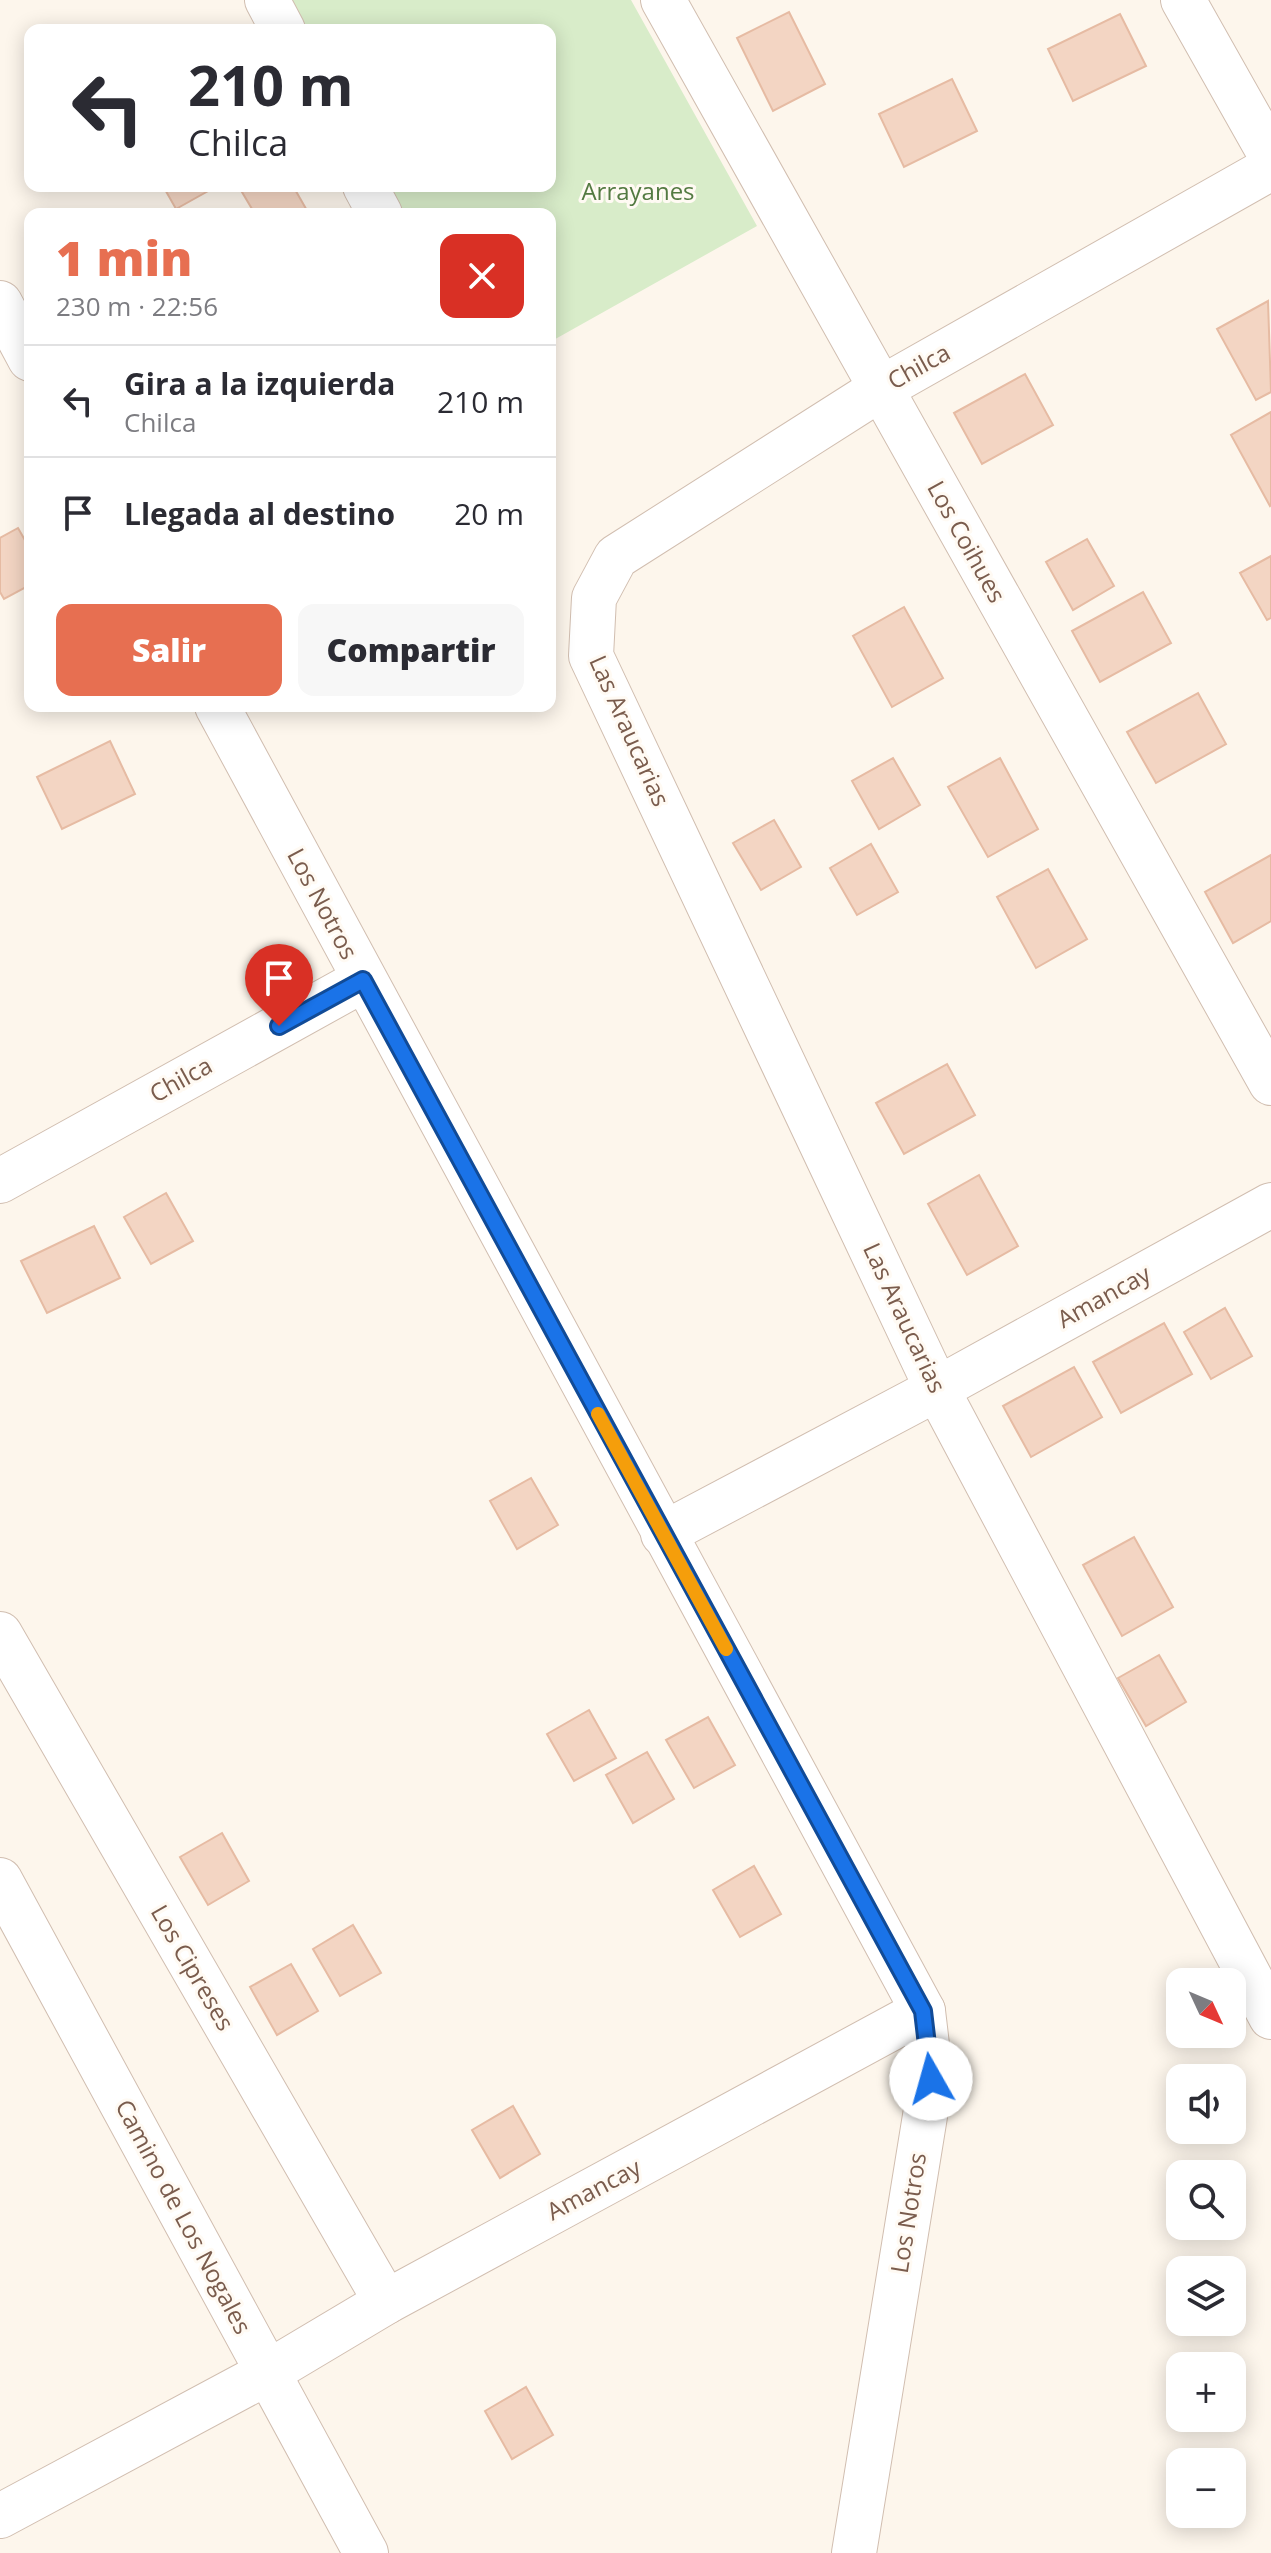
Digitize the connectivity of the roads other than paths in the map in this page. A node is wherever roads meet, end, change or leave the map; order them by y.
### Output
1 (267, 0) edge
2 (663, 0) edge
3 (1183, 0) edge
4 (280, 24) edge
5 (1271, 156) edge
6 (1271, 168) edge
7 (0, 303) edge
8 (24, 348) edge
9 (880, 389) junction
10 (594, 598) joint
11 (220, 712) edge
12 (363, 980) junction
13 (1271, 1083) edge
14 (0, 1181) edge
15 (1271, 1205) edge
16 (937, 1389) junction
17 (663, 1534) junction
18 (0, 1634) edge
19 (0, 1880) edge
20 (923, 2011) junction
21 (1271, 2017) edge
22 (386, 2302) junction
23 (267, 2373) junction
24 (0, 2516) edge
25 (366, 2553) edge
26 (854, 2553) edge

1 - 4 street
2 - 9 street, Los Coihues
3 - 5 street
6 - 9 street, Chilca
7 - 8 street
9 - 10 street, Chilca
9 - 13 street, Los Coihues
10 - 16 street, Las Araucarias
11 - 12 street, Los Notros
12 - 14 street, Chilca
12 - 17 street, Los Notros
15 - 16 street, Amancay
16 - 17 street, Amancay
16 - 21 street, Las Araucarias
17 - 20 street, Los Notros
18 - 22 street, Los Cipreses
19 - 23 street, Camino de Los Nogales
20 - 22 street, Amancay
20 - 26 street, Los Notros
22 - 23 street, Amancay
23 - 24 street, Amancay
23 - 25 street, Camino de Los Nogales

